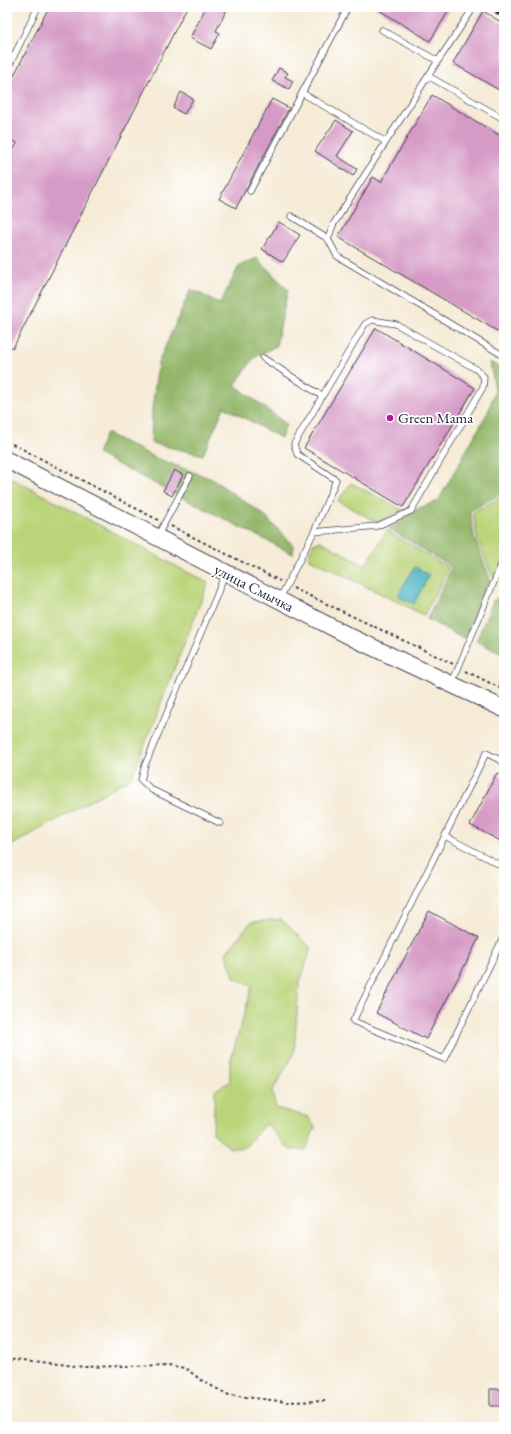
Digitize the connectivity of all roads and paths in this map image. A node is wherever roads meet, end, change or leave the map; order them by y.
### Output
1 (38, 7) edge
2 (347, 7) edge
3 (474, 7) edge
4 (382, 30) dead end
5 (438, 61) junction
6 (7, 70) edge
7 (428, 76) junction
8 (302, 93) junction
9 (504, 119) edge
10 (386, 142) junction
11 (250, 191) dead end
12 (291, 216) dead end
13 (328, 239) junction
14 (504, 356) edge
15 (263, 358) dead end
16 (322, 396) junction
17 (7, 441) edge
18 (7, 460) edge
19 (190, 476) dead end
20 (164, 523) junction
21 (314, 532) junction
22 (157, 537) junction
23 (504, 558) edge
24 (225, 573) junction
25 (286, 585) junction
26 (279, 600) junction
27 (459, 667) junction
28 (452, 684) junction
29 (504, 690) edge
30 (504, 709) edge
31 (504, 762) edge
32 (220, 823) dead end
33 (445, 836) junction
34 (504, 867) edge
35 (504, 936) edge
36 (502, 946) edge
37 (7, 1358) edge
38 (325, 1401) dead end

1 - 6 lane
2 - 8 lane
3 - 5 lane
4 - 5 lane
5 - 7 lane
7 - 9 lane
7 - 10 lane
8 - 10 lane
8 - 11 lane
10 - 13 lane
12 - 13 lane
13 - 14 lane
15 - 16 lane
16 - 21 lane
16 - 21 lane
17 - 20 path
18 - 22 street, улица Смычка
19 - 20 lane
20 - 22 lane
20 - 25 path
21 - 25 lane
22 - 24 street, улица Смычка
23 - 27 lane
24 - 26 street, улица Смычка
24 - 32 lane
25 - 26 lane
25 - 27 path
26 - 28 street, улица Смычка
27 - 28 lane
27 - 29 path
28 - 30 street, улица Смычка
31 - 33 lane
33 - 34 lane
33 - 36 lane
35 - 36 lane
37 - 38 path

